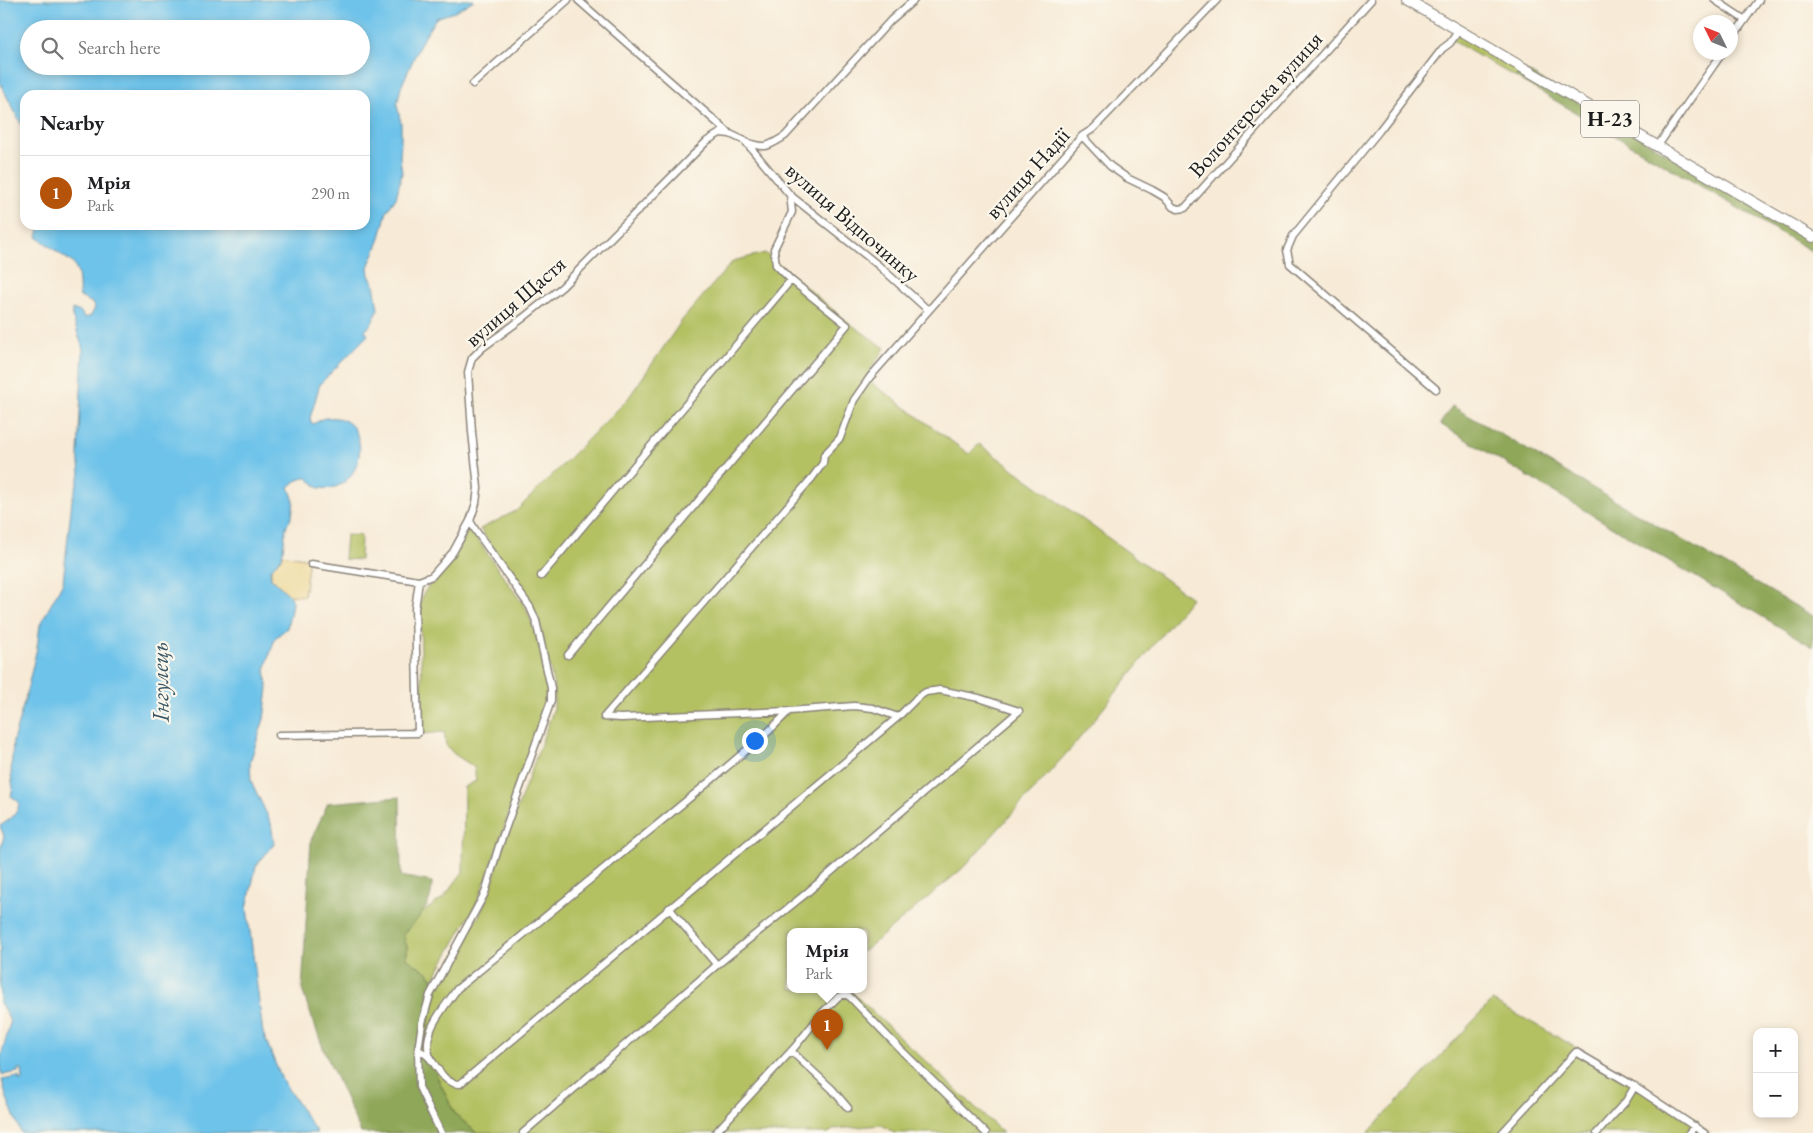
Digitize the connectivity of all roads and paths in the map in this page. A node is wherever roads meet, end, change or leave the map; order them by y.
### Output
1 (568, 0) edge
2 (578, 0) edge
3 (914, 0) edge
4 (1217, 0) edge
5 (1371, 0) edge
6 (1407, 0) edge
7 (1715, 0) edge
8 (1759, 0) edge
9 (1745, 20) junction
10 (1459, 30) junction
11 (1738, 30) edge
12 (1717, 60) edge
13 (473, 84) dead end
14 (730, 134) junction
15 (1082, 136) junction
16 (745, 141) junction
17 (1657, 147) junction
18 (790, 196) junction
19 (1813, 238) edge
20 (791, 280) junction
21 (928, 310) junction
22 (1436, 389) dead end
23 (470, 521) junction
24 (311, 564) dead end
25 (541, 576) dead end
26 (419, 582) junction
27 (568, 655) dead end
28 (789, 711) junction
29 (898, 717) junction
30 (280, 735) dead end
31 (669, 908) junction
32 (717, 966) junction
33 (418, 1050) junction
34 (791, 1051) junction
35 (431, 1059) junction
36 (1635, 1086) junction
37 (848, 1108) dead end
38 (1695, 1126) junction
39 (441, 1133) edge
40 (523, 1133) edge
41 (715, 1133) edge
42 (986, 1133) edge
43 (1502, 1133) edge
44 (1597, 1133) edge
45 (1689, 1133) edge
46 (1704, 1133) edge

1 - 13 street
2 - 14 street, вулиця Відпочинку
3 - 16 street
4 - 15 street, вулиця Надії
5 - 15 street, Волонтерська вулиця
6 - 10 main road, Н-23
7 - 9 street
8 - 9 street
9 - 11 street
10 - 17 main road, Н-23
10 - 22 street
12 - 17 street
14 - 16 street, вулиця Відпочинку
14 - 23 street, вулиця Щастя
15 - 21 street, вулиця Надії
16 - 18 street, вулиця Відпочинку
17 - 19 main road, Н-23
18 - 20 street
18 - 21 street, вулиця Відпочинку
20 - 25 street
20 - 27 street
21 - 28 street, вулиця Надії
23 - 26 street, вулиця Щастя
23 - 33 street
24 - 26 street
26 - 30 street
28 - 29 street
28 - 35 street
29 - 31 street
29 - 32 street
31 - 32 street
31 - 35 street
32 - 40 street
33 - 35 street
33 - 39 street
34 - 37 street
34 - 41 street
34 - 42 street
36 - 38 street
36 - 43 street
36 - 44 street
38 - 45 street
38 - 46 street

